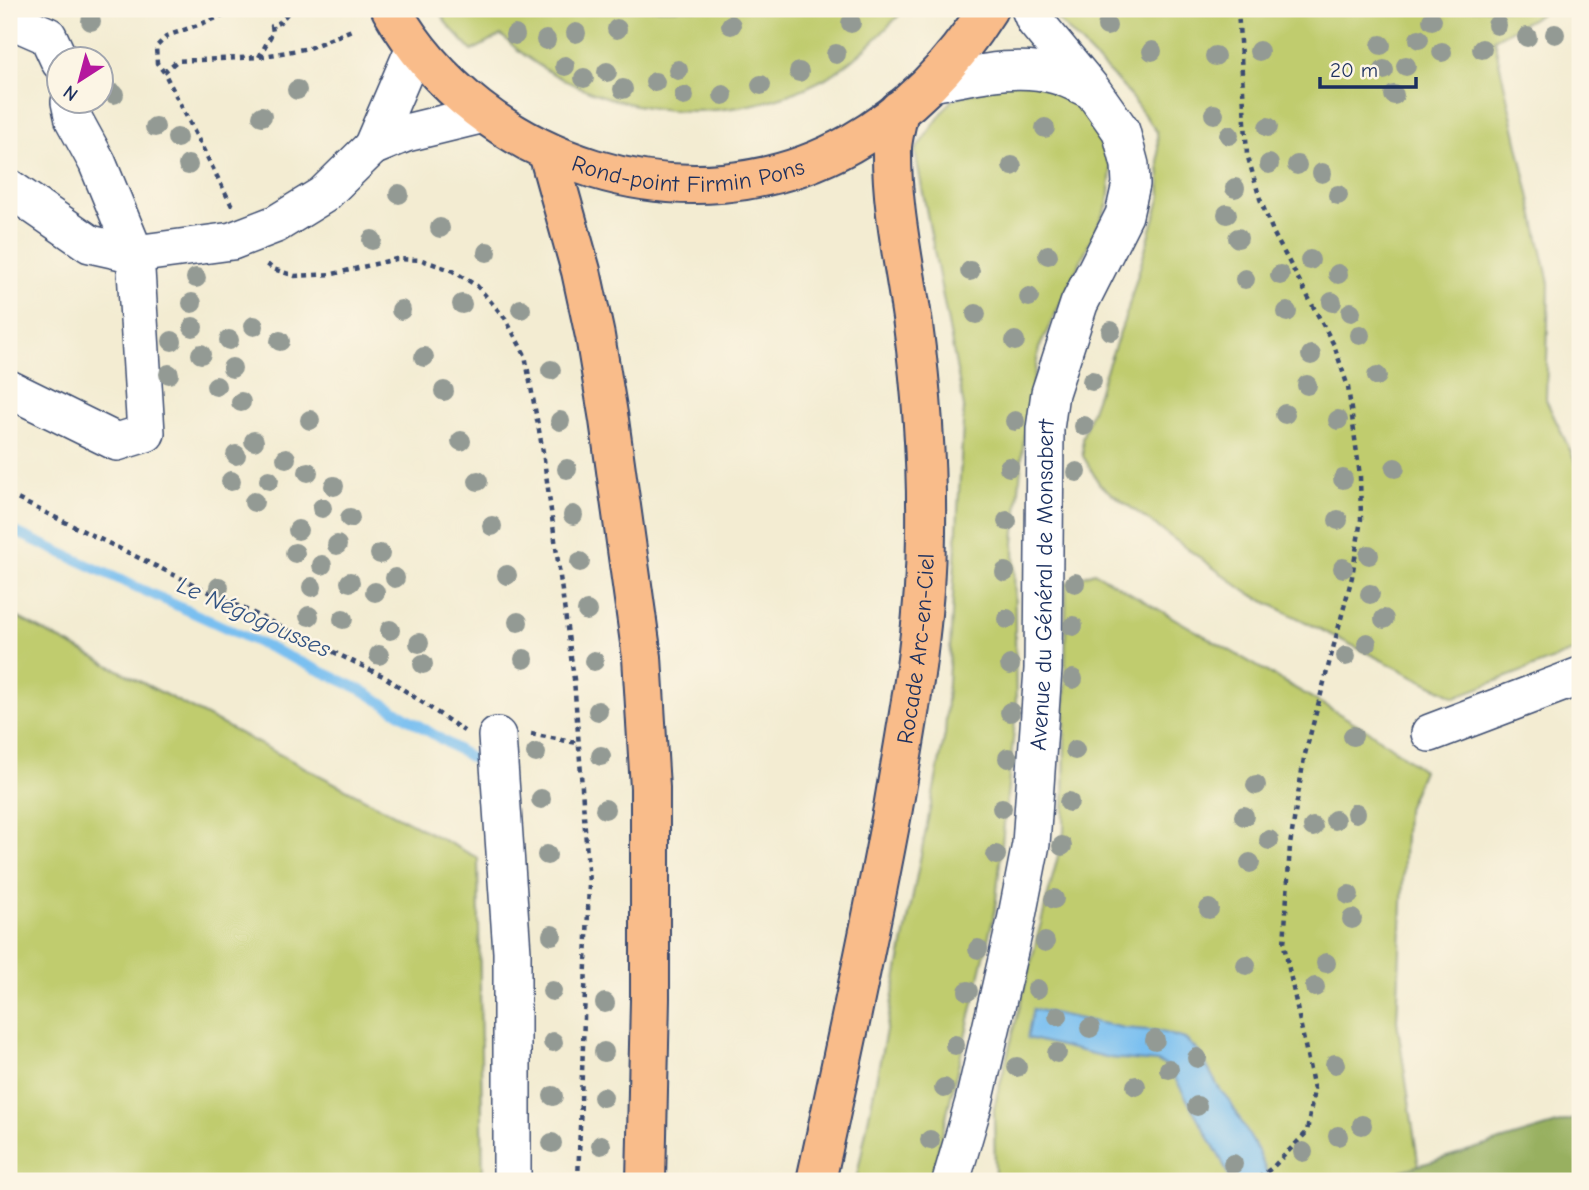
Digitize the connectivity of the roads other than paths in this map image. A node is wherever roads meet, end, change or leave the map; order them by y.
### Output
1 (391, 9) edge
2 (988, 9) edge
3 (1030, 9) edge
4 (9, 19) edge
5 (53, 46) edge
6 (415, 47) junction
7 (932, 83) junction
8 (1092, 90) junction
9 (899, 110) junction
10 (484, 114) junction
11 (73, 116) edge
12 (372, 148) junction
13 (548, 153) junction
14 (9, 188) edge
15 (135, 254) junction
16 (9, 389) edge
17 (1580, 676) edge
18 (1430, 733) dead end
19 (497, 736) road end
20 (974, 1102) junction
21 (512, 1181) edge
22 (646, 1181) edge
23 (816, 1181) edge
24 (951, 1181) edge
25 (972, 1181) edge

1 - 6 highway, Rond-point Firmin Pons
2 - 7 highway, Rond-point Firmin Pons
3 - 8 street, Avenue du Général de Monsabert
4 - 5 street
6 - 10 highway, Rond-point Firmin Pons
6 - 12 street
7 - 8 street
7 - 9 highway, Rond-point Firmin Pons
8 - 20 street, Avenue du Général de Monsabert
9 - 13 highway, Rond-point Firmin Pons
9 - 23 highway, Rocade Arc-en-Ciel
10 - 12 street
10 - 13 highway, Rond-point Firmin Pons
11 - 15 street
12 - 15 street
13 - 22 highway
14 - 15 street
15 - 16 street
17 - 18 street
19 - 21 street
20 - 24 street, Avenue du Général de Monsabert
20 - 25 street, Avenue du Général de Monsabert

